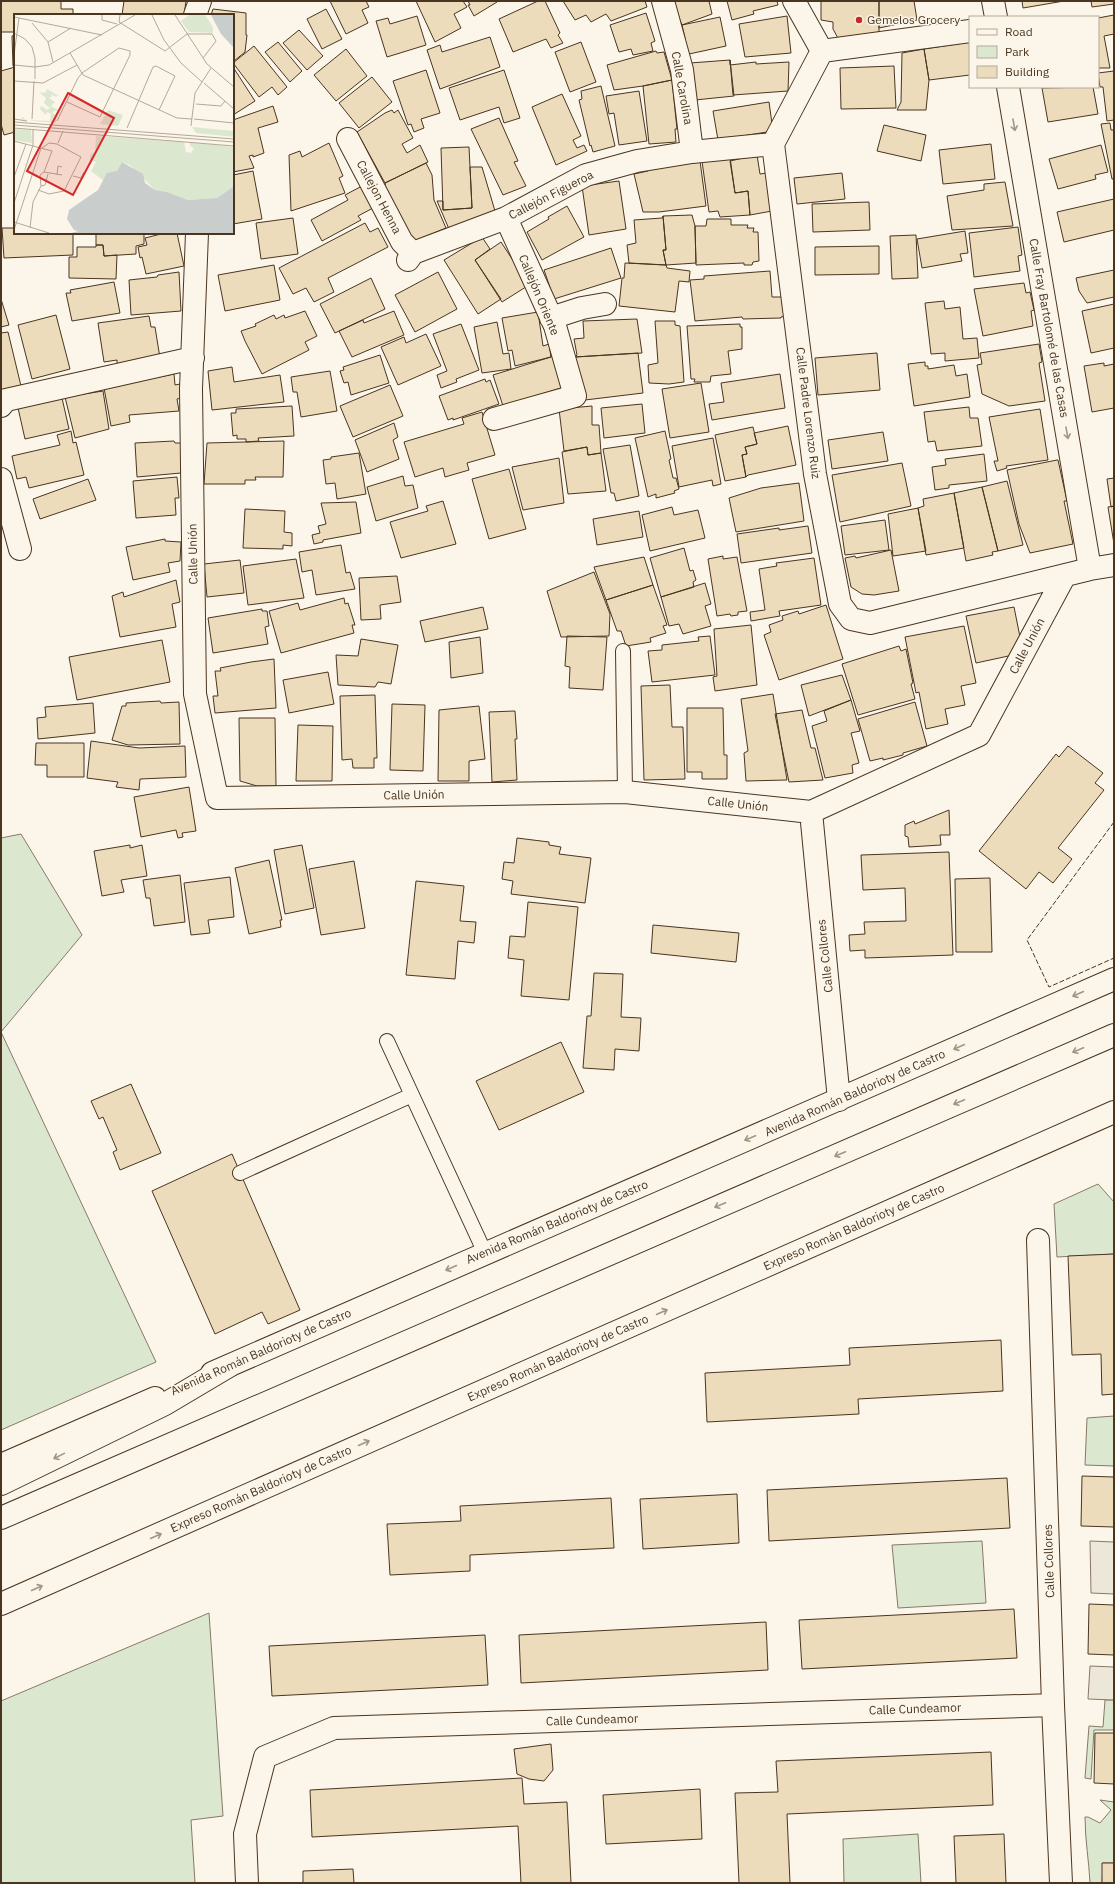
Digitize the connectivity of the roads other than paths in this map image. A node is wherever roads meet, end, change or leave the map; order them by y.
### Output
1 (200, 1) edge
2 (663, 1) edge
3 (794, 1) edge
4 (993, 1) edge
5 (195, 14) edge
6 (996, 16) edge
7 (969, 31) edge
8 (822, 51) junction
9 (1008, 88) edge
10 (348, 139) dead end
11 (773, 144) junction
12 (692, 152) junction
13 (506, 218) junction
14 (197, 234) edge
15 (411, 257) joint
16 (605, 304) dead end
17 (551, 318) junction
18 (193, 358) junction
19 (1, 406) edge
20 (494, 419) dead end
21 (1, 479) edge
22 (20, 549) dead end
23 (1114, 566) edge
24 (1090, 569) junction
25 (1065, 575) junction
26 (623, 651) dead end
27 (625, 792) junction
28 (811, 812) junction
29 (1114, 979) edge
30 (1114, 1035) edge
31 (388, 1041) dead end
32 (412, 1095) junction
33 (839, 1100) junction
34 (1114, 1112) edge
35 (240, 1173) dead end
36 (1038, 1240) dead end
37 (485, 1253) junction
38 (229, 1366) junction
39 (1, 1465) edge
40 (1, 1484) edge
41 (1, 1518) edge
42 (1, 1604) edge
43 (1053, 1705) junction
44 (247, 1883) edge
45 (1061, 1883) edge

1 - 5 main road
2 - 12 main road, Calle Carolina
3 - 8 main road
4 - 6 main road
7 - 8 main road
8 - 11 main road
9 -> 24 main road, Calle Fray Bartolomé de las Casas
10 - 15 main road, Callejon Henna
11 - 12 main road, Callejón Figueroa
11 - 25 main road, Calle Padre Lorenzo Ruiz
12 - 13 main road, Callejón Figueroa
13 - 15 main road, Callejón Figueroa
13 - 17 main road, Callejón Oriente
14 - 18 main road, Calle Unión
16 - 17 main road
17 - 20 main road, Callejón Oriente
18 - 19 main road
18 - 27 main road, Calle Unión
21 - 22 main road
23 - 24 main road, Calle Padre Lorenzo Ruiz
24 - 25 main road, Calle Padre Lorenzo Ruiz
25 - 28 main road, Calle Unión
26 - 27 lane
27 - 28 main road, Calle Unión
28 - 33 main road, Calle Collores
29 -> 33 main road, Avenida Román Baldorioty de Castro
30 -> 41 main road
31 - 32 lane
32 - 35 lane
32 - 37 lane
33 -> 37 main road, Avenida Román Baldorioty de Castro
42 -> 34 main road, Expreso Román Baldorioty de Castro
36 - 43 main road, Calle Collores
37 -> 38 main road, Avenida Román Baldorioty de Castro
38 - 39 main road, Avenida Román Baldorioty de Castro
38 -> 40 main road
43 - 44 main road, Calle Cundeamor
43 - 45 main road, Calle Collores

